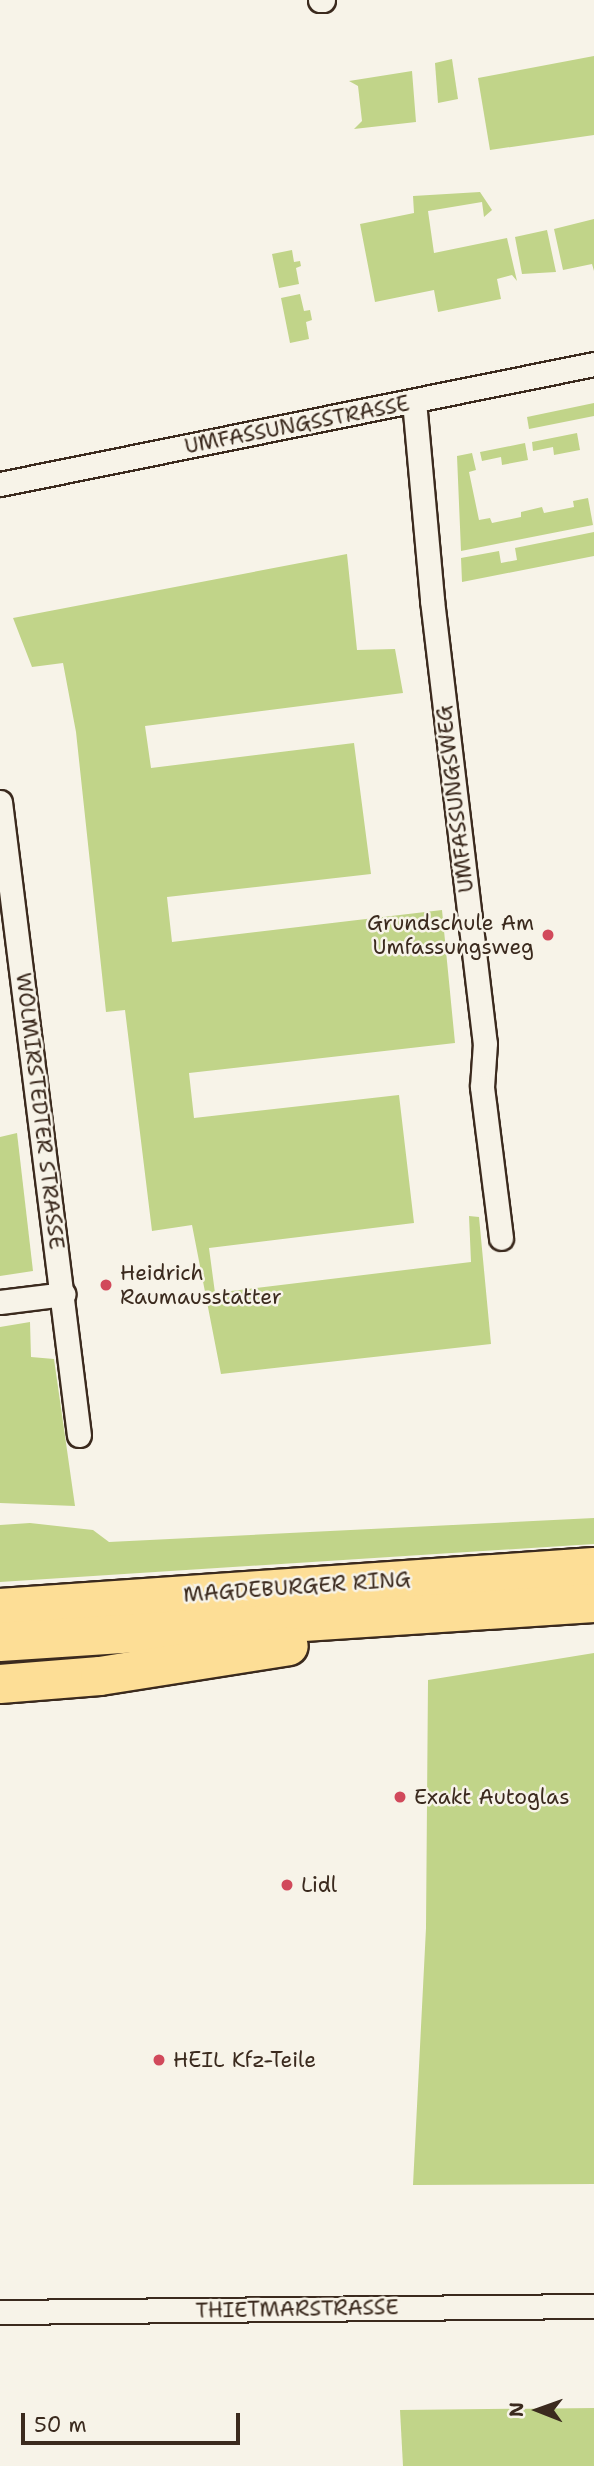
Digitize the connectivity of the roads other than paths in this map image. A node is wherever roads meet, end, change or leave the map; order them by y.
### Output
1 (594, 364) edge
2 (414, 401) junction
3 (0, 484) edge
4 (0, 802) edge
5 (501, 1238) dead end
6 (64, 1294) junction
7 (0, 1302) edge
8 (79, 1436) dead end
9 (594, 1567) edge
10 (594, 1603) edge
11 (0, 1608) edge
12 (459, 1611) junction
13 (0, 1642) edge
14 (0, 1684) edge
15 (594, 2306) edge
16 (0, 2312) edge

1 - 2 street, UMFASSUNGSSTRASSE
2 - 3 street, UMFASSUNGSSTRASSE
2 - 5 street, UMFASSUNGSWEG
4 - 6 street, WOLMIRSTEDTER STRASSE
6 - 7 street
6 - 8 street, WOLMIRSTEDTER STRASSE
9 - 11 highway, MAGDEBURGER RING
10 - 12 highway, MAGDEBURGER RING
12 - 13 highway, MAGDEBURGER RING
12 - 14 highway
15 - 16 street, THIETMARSTRASSE

